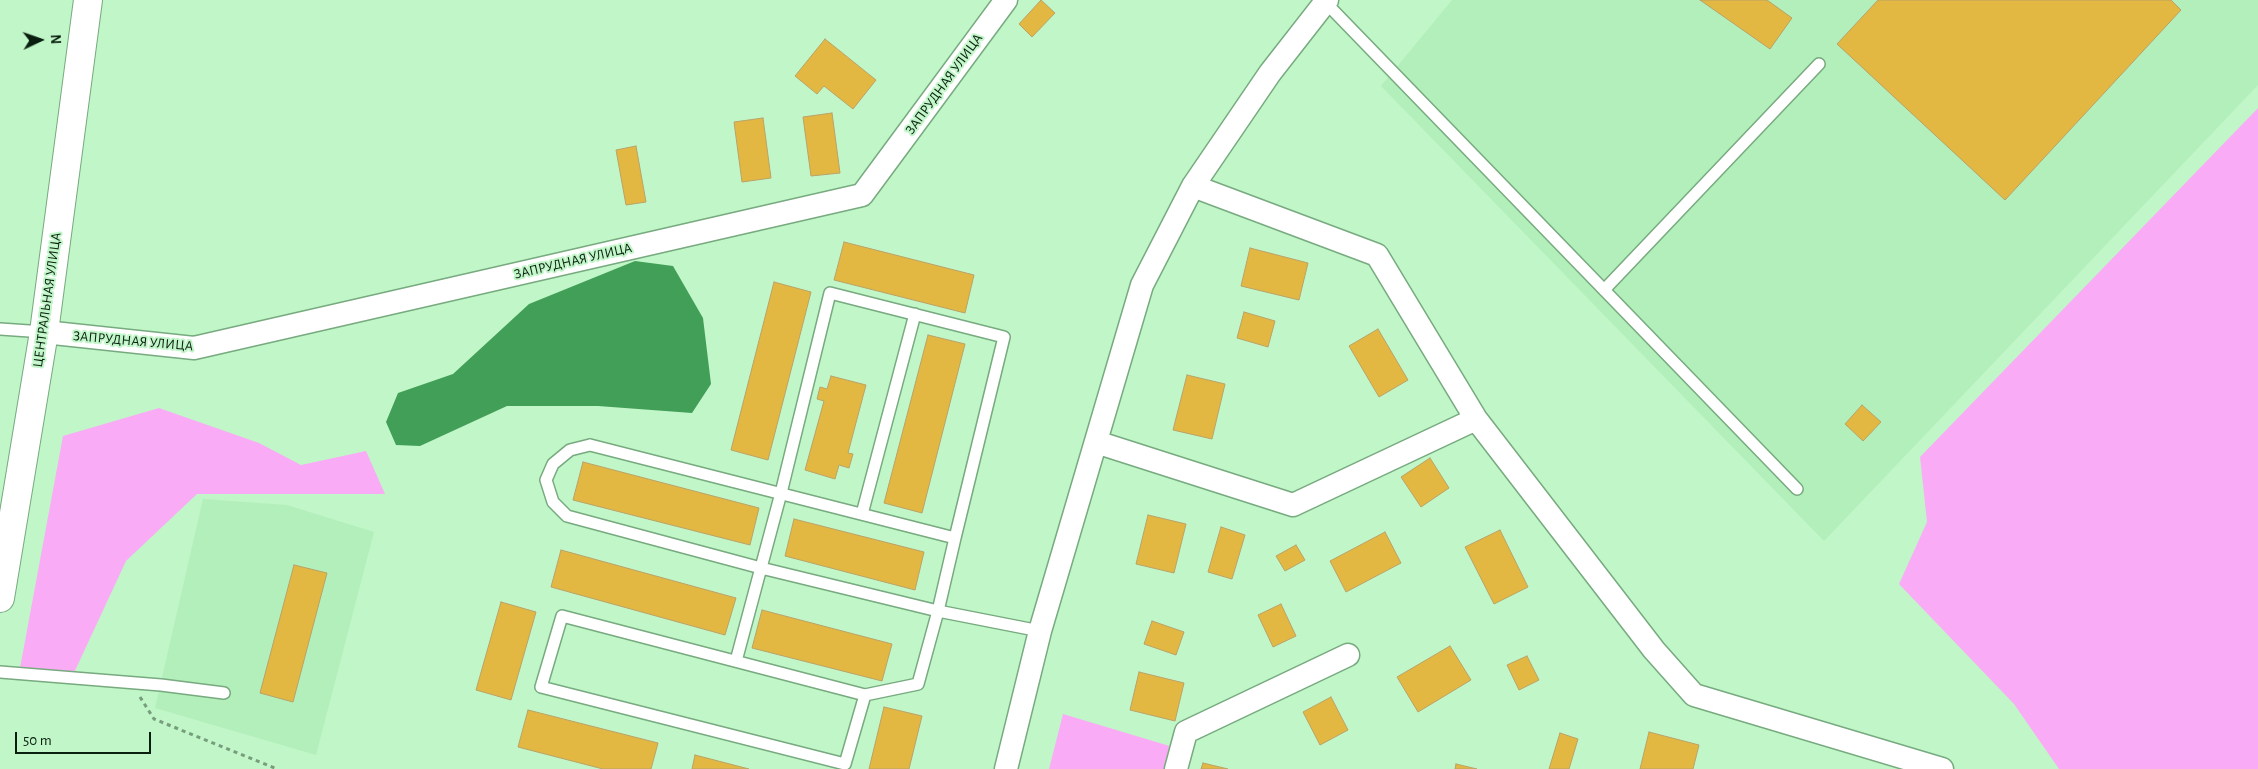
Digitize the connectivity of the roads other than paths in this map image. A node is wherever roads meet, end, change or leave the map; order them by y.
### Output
1 (88, 0) edge
2 (1006, 0) edge
3 (1326, 1) edge
4 (1819, 64) dead end
5 (1193, 186) junction
6 (1604, 290) junction
7 (915, 314) junction
8 (0, 329) edge
9 (44, 332) junction
10 (1476, 419) junction
11 (1096, 442) junction
12 (1797, 490) dead end
13 (781, 493) junction
14 (862, 514) junction
15 (954, 538) junction
16 (761, 568) junction
17 (0, 598) edge
18 (938, 611) junction
19 (1040, 631) junction
20 (1348, 655) dead end
21 (736, 661) junction
22 (0, 672) edge
23 (224, 694) dead end
24 (865, 695) junction
25 (844, 766) edge
26 (1006, 769) edge
27 (1176, 769) edge
28 (1942, 769) edge

1 - 9 street, ЦЕНТРАЛЬНАЯ УЛИЦА
2 - 9 street, ЗАПРУДНАЯ УЛИЦА
3 - 5 street
3 - 6 lane
4 - 6 lane
5 - 10 street
5 - 11 street
6 - 12 lane
7 - 13 lane
7 - 14 lane
7 - 15 lane
8 - 9 lane
9 - 17 street, ЦЕНТРАЛЬНАЯ УЛИЦА
10 - 11 street
10 - 28 street
11 - 19 street
13 - 14 lane
13 - 16 lane
13 - 16 lane
14 - 15 lane
15 - 18 lane
16 - 18 lane
16 - 21 lane
18 - 19 lane
18 - 24 lane
19 - 26 street
20 - 27 street
21 - 24 lane
21 - 25 lane
22 - 23 lane
24 - 25 lane

